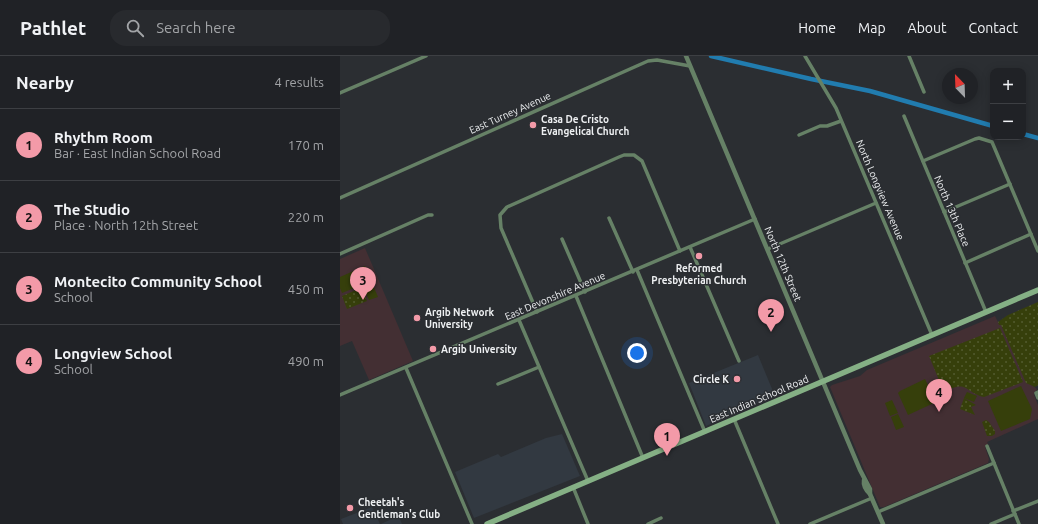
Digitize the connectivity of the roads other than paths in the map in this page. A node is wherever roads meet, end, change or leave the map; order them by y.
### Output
1 (426, 56) edge
2 (686, 56) edge
3 (805, 56) edge
4 (909, 56) edge
5 (690, 66) junction
6 (924, 92) dead end
7 (340, 94) edge
8 (904, 116) dead end
9 (841, 120) junction
10 (799, 135) dead end
11 (923, 161) junction
12 (1010, 184) junction
13 (340, 198) edge
14 (876, 203) junction
15 (944, 212) junction
16 (432, 215) dead end
17 (609, 218) dead end
18 (755, 220) junction
19 (1031, 234) junction
20 (562, 239) dead end
21 (690, 247) junction
22 (768, 250) junction
23 (680, 251) junction
24 (1038, 251) edge
25 (340, 254) edge
26 (965, 263) junction
27 (635, 271) junction
28 (1038, 290) edge
29 (585, 292) junction
30 (576, 296) junction
31 (537, 312) junction
32 (986, 312) junction
33 (519, 320) junction
34 (932, 335) junction
35 (739, 361) dead end
36 (539, 367) junction
37 (406, 368) junction
38 (823, 382) junction
39 (498, 384) dead end
40 (1037, 392) edge
41 (340, 395) edge
42 (1038, 398) edge
43 (734, 419) junction
44 (705, 432) junction
45 (988, 446) dead end
46 (643, 458) junction
47 (994, 463) junction
48 (588, 481) junction
49 (573, 487) junction
50 (871, 496) junction
51 (1038, 501) edge
52 (878, 512) junction
53 (1014, 512) junction
54 (661, 518) dead end
55 (472, 524) edge
56 (487, 524) edge
57 (588, 524) edge
58 (648, 524) edge
59 (778, 524) edge
60 (810, 524) edge
61 (883, 524) edge
62 (991, 524) edge
63 (1019, 524) edge

1 - 7 street
2 - 5 street, North 12th Street
3 - 9 street, North Longview Avenue
4 - 6 street
5 - 13 street, East Turney Avenue
5 - 18 street, North 12th Street
8 - 11 street, North 13th Place
9 - 10 street
9 - 14 street, North Longview Avenue
11 - 12 street
11 - 15 street, North 13th Place
12 - 15 street
12 - 19 street
14 - 22 street
14 - 34 street, North Longview Avenue
15 - 26 street, North 13th Place
16 - 25 street
17 - 27 street
18 - 21 street, East Devonshire Avenue
18 - 22 street, North 12th Street
19 - 24 street
19 - 26 street
20 - 29 street
21 - 23 street, East Devonshire Avenue
21 - 35 street
22 - 38 street, North 12th Street
23 - 27 street, East Devonshire Avenue
23 - 31 street
26 - 32 street, North 13th Place
27 - 29 street, East Devonshire Avenue
27 - 44 street
28 - 32 main road, East Indian School Road
29 - 30 street, East Devonshire Avenue
30 - 31 street, East Devonshire Avenue
30 - 46 street
31 - 33 street, East Devonshire Avenue
32 - 34 main road, East Indian School Road
33 - 36 street
33 - 37 street, East Devonshire Avenue
34 - 38 main road, East Indian School Road
36 - 39 street
36 - 48 street
37 - 41 street, East Devonshire Avenue
37 - 55 street
38 - 43 main road, East Indian School Road
38 - 50 street, North 12th Street
40 - 42 street
43 - 44 main road, East Indian School Road
43 - 59 street
44 - 46 main road, East Indian School Road
45 - 47 street
46 - 48 main road, East Indian School Road
47 - 52 street
47 - 53 street
48 - 49 main road, East Indian School Road
49 - 56 main road, East Indian School Road
49 - 57 street
50 - 52 street, North 12th Street
50 - 60 street
51 - 53 street
52 - 61 street, North 12th Street
53 - 62 street
53 - 63 street
54 - 58 street

